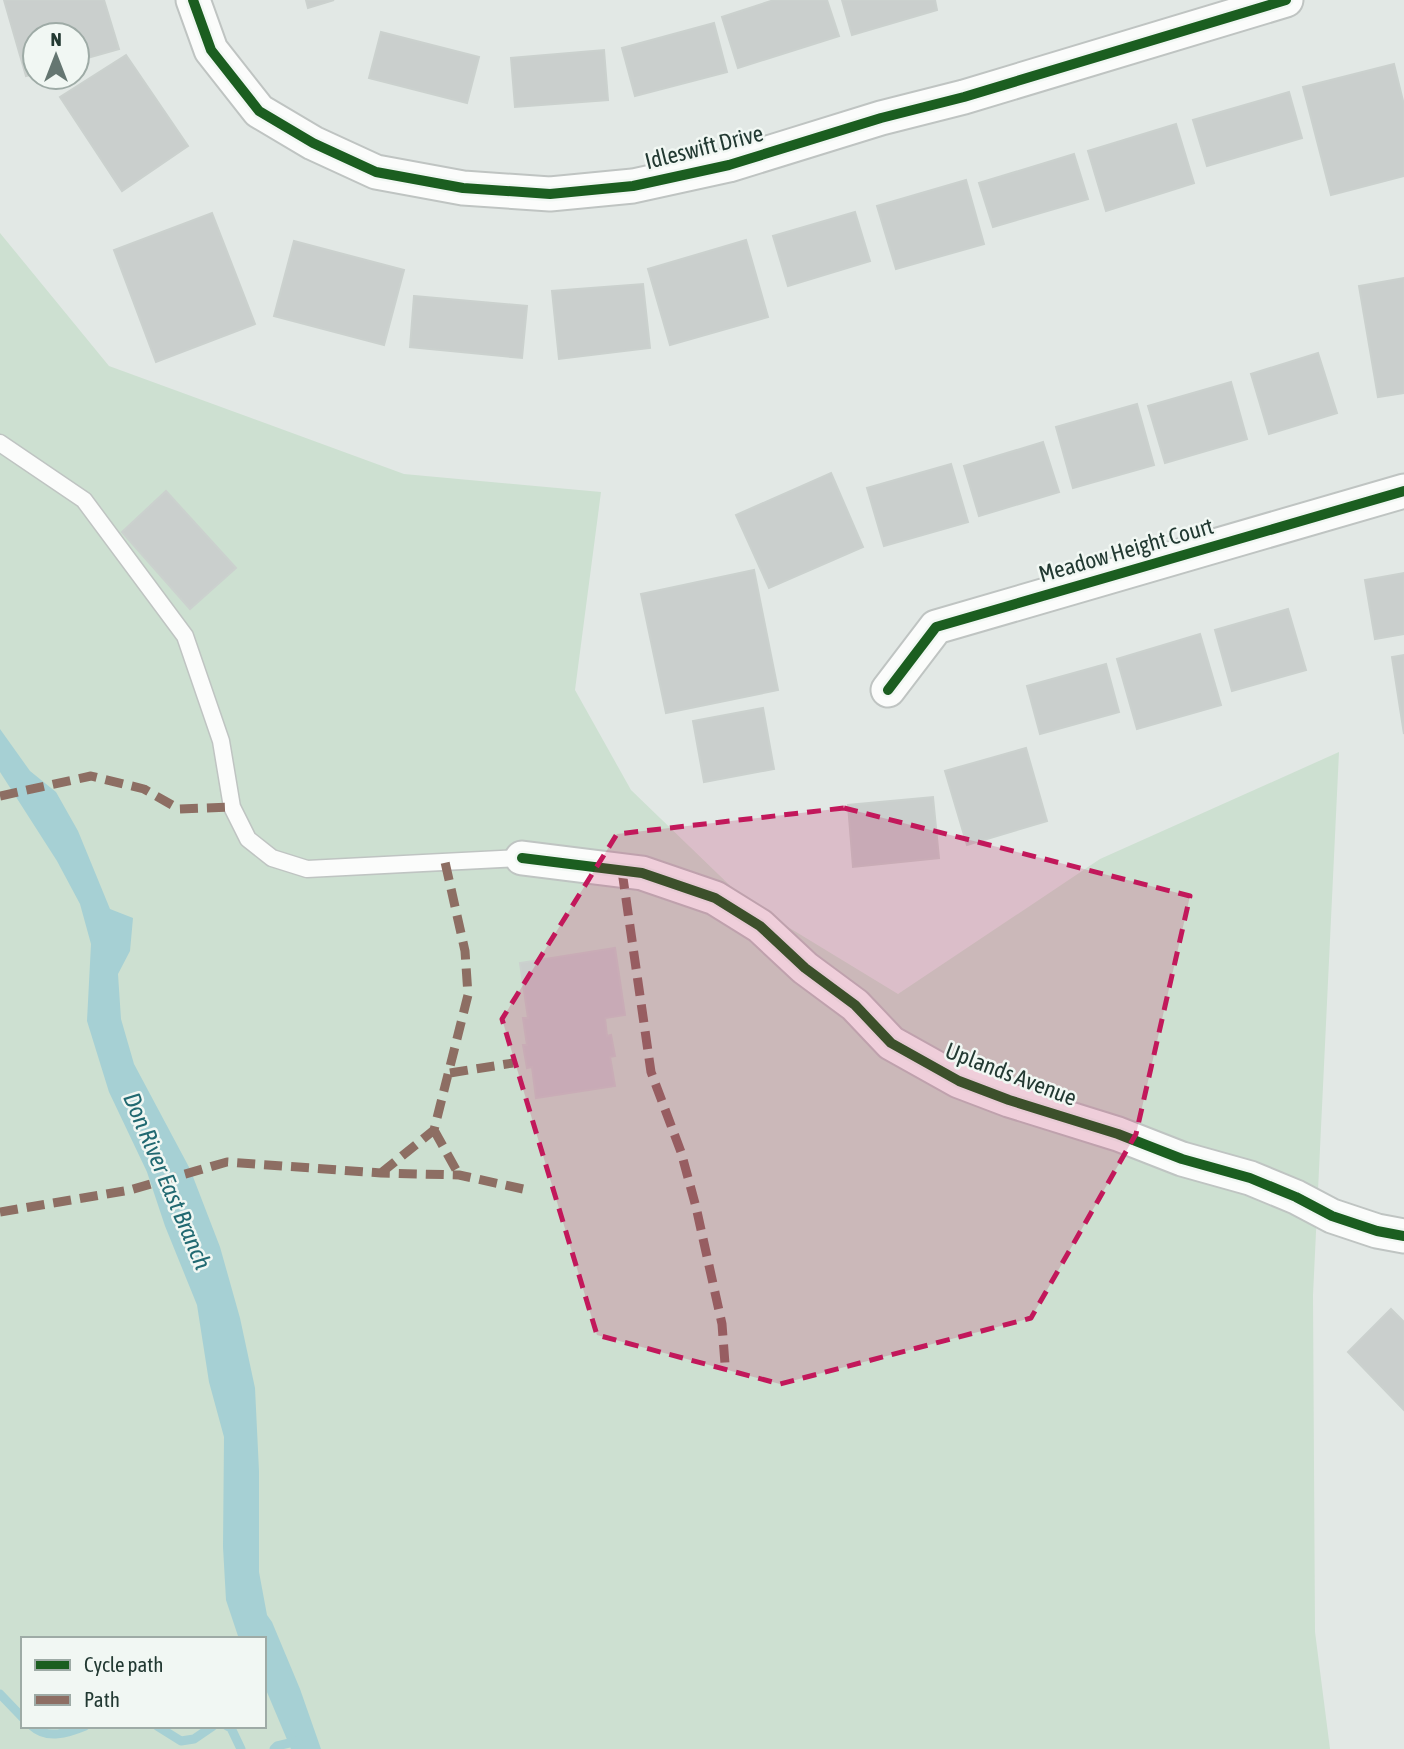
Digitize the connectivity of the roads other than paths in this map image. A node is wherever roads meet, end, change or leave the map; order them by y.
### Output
1 (193, 0) edge
2 (1286, 0) edge
3 (0, 443) edge
4 (1404, 491) edge
5 (888, 690) dead end
6 (522, 858) joint
7 (1404, 1236) edge

1 - 2 street, Idleswift Drive
3 - 6 lane
4 - 5 street, Meadow Height Court
6 - 7 street, Uplands Avenue

